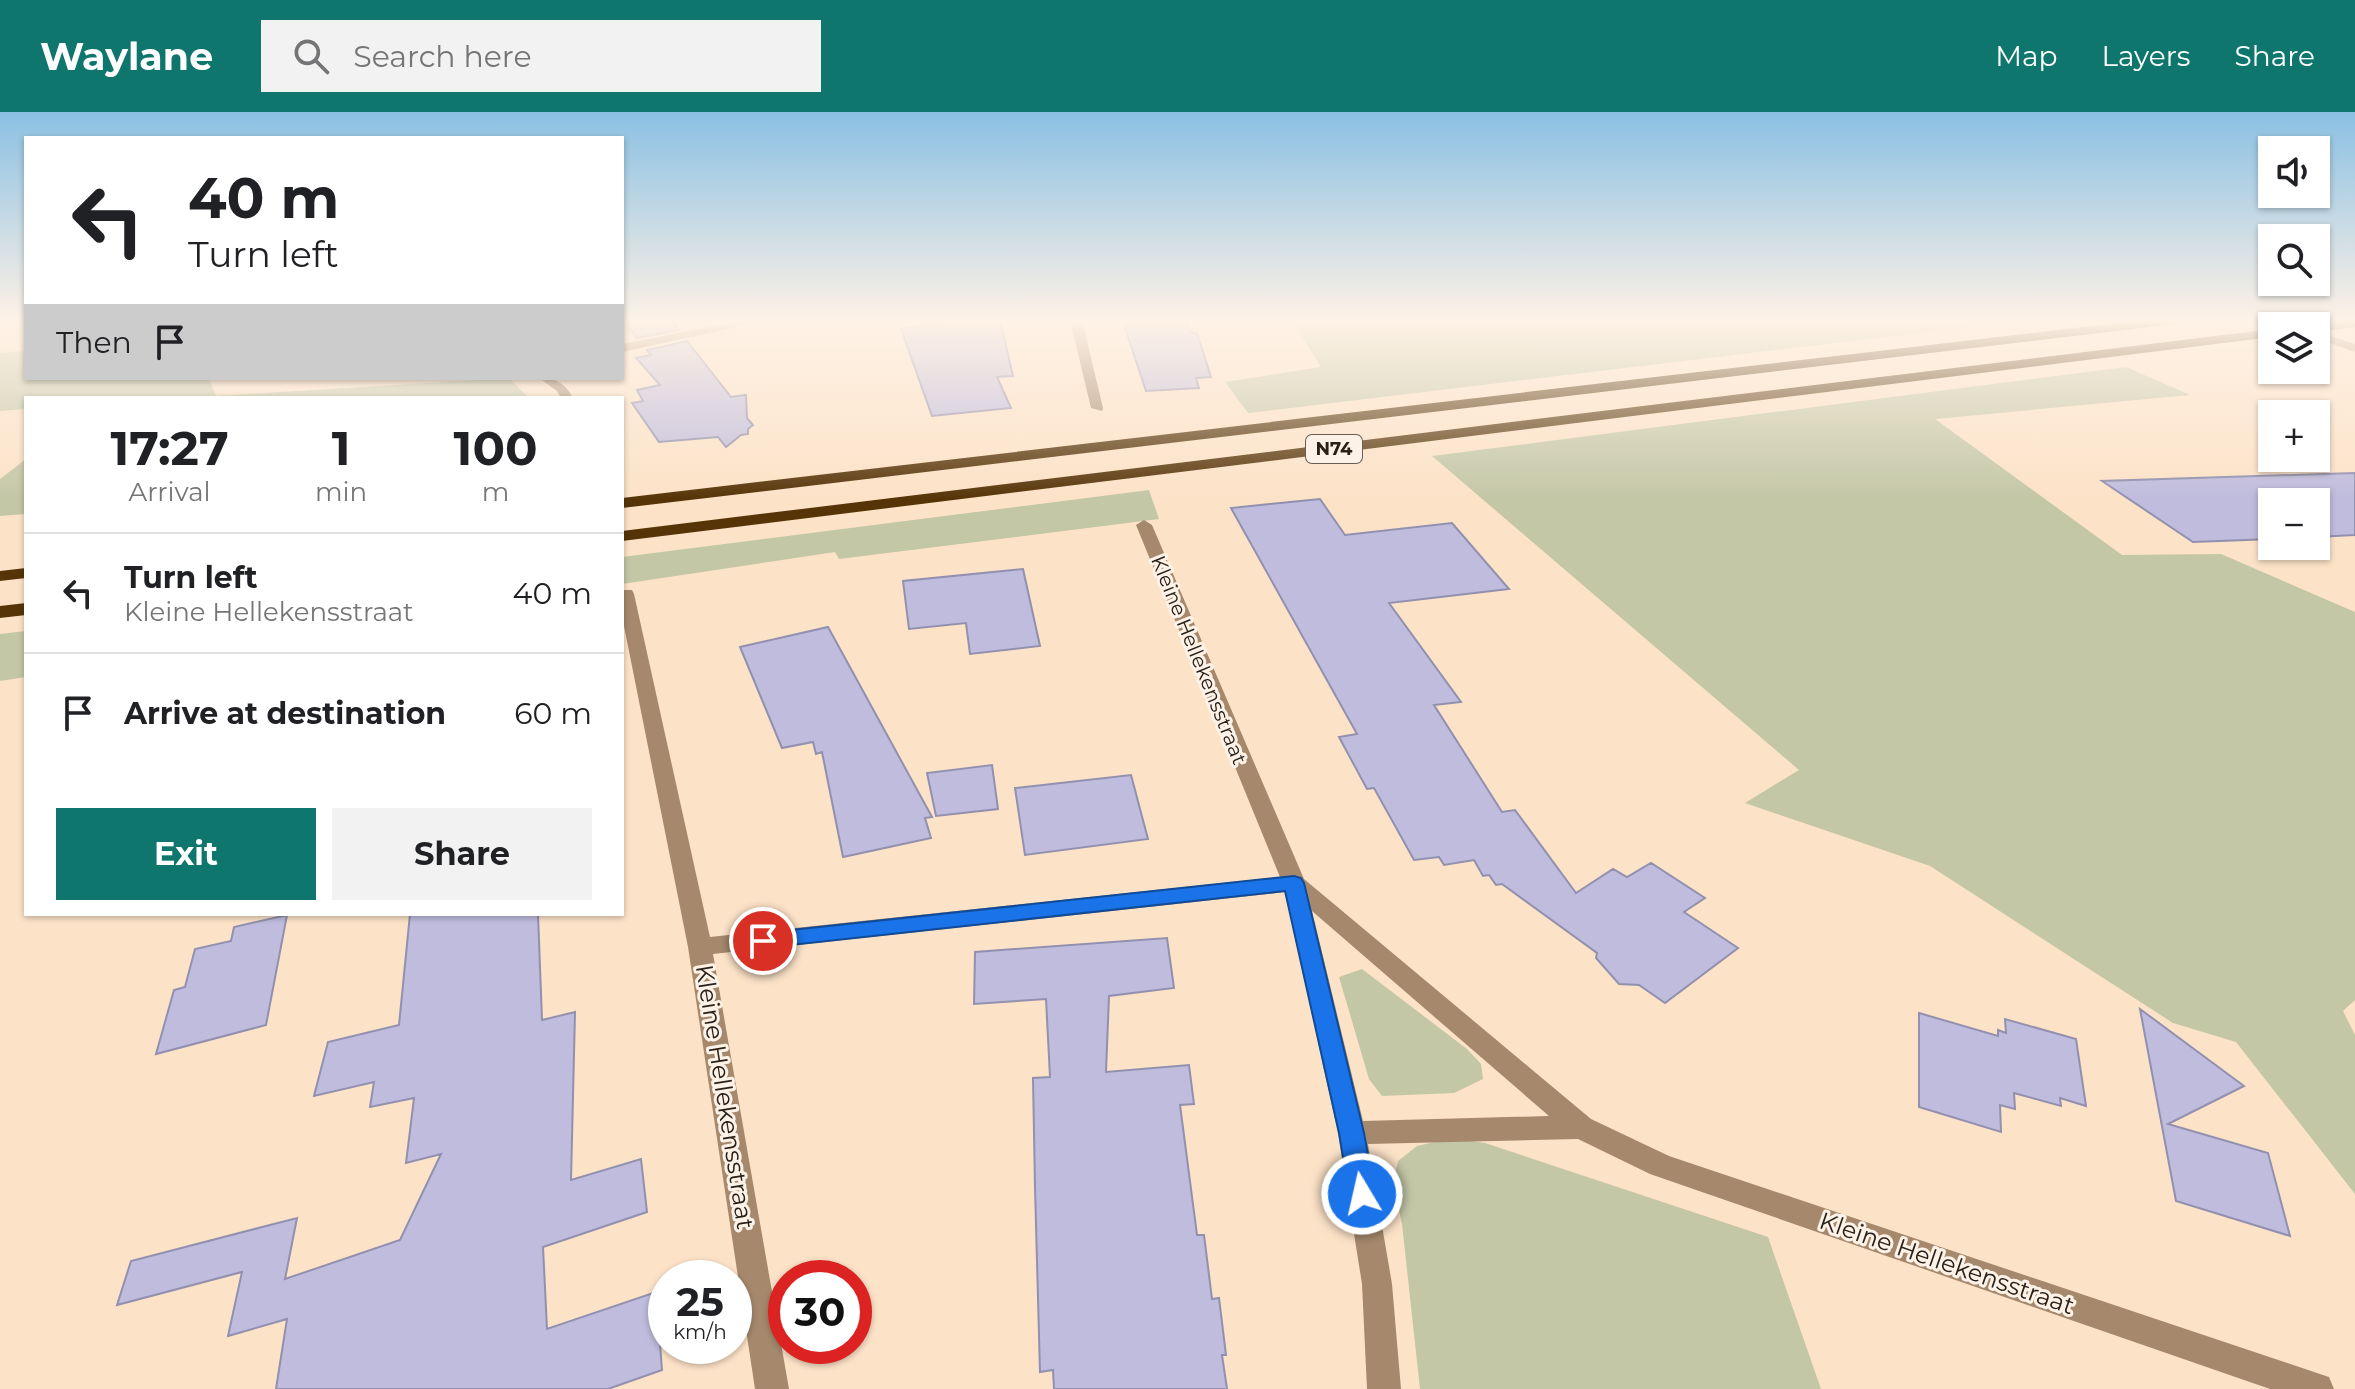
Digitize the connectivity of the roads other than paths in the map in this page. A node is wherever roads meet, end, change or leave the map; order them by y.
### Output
1 (548, 380) edge
2 (1090, 380) edge
3 (1669, 380) edge
4 (1893, 380) edge
5 (566, 396) edge
6 (1097, 408) dead end
7 (624, 503) edge
8 (1144, 525) dead end
9 (624, 536) edge
10 (24, 573) edge
11 (0, 576) edge
12 (626, 594) dead end
13 (24, 609) edge
14 (0, 612) edge
15 (1294, 883) junction
16 (700, 947) junction
17 (1581, 1127) junction
18 (1352, 1133) junction
19 (772, 1389) edge
20 (1384, 1389) edge
21 (2317, 1389) edge

1 - 5 street
2 - 6 street
3 - 7 highway, N74
4 - 9 highway, N74
8 - 15 street, Kleine Hellekensstraat
10 - 11 highway
12 - 16 street, Kleine Hellekensstraat
13 - 14 highway
15 - 16 street, Kleine Hellekensstraat
15 - 17 street, Kleine Hellekensstraat
15 - 18 street, Kleine Hellekensstraat
16 - 19 street, Kleine Hellekensstraat
17 - 18 street, Kleine Hellekensstraat
17 - 21 street, Kleine Hellekensstraat
18 - 20 street, Kleine Hellekensstraat

